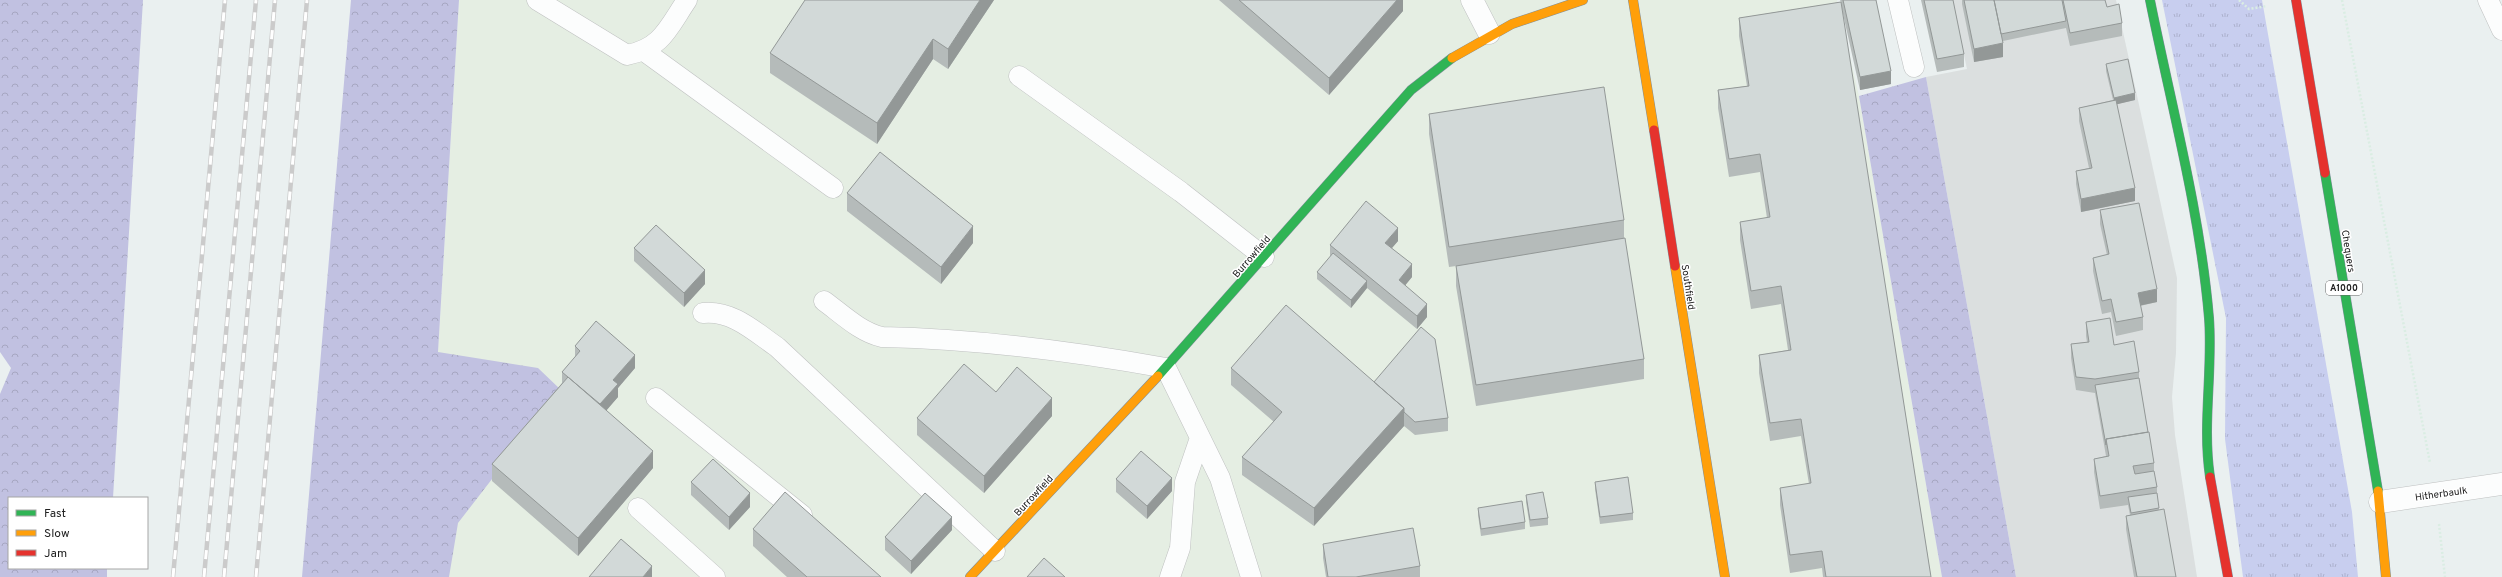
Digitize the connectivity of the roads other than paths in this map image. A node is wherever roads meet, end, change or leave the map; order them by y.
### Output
1 (537, 0) edge
2 (687, 0) edge
3 (1472, 0) edge
4 (1583, 0) edge
5 (1632, 0) edge
6 (1898, 0) edge
7 (2150, 0) edge
8 (2296, 0) edge
9 (2488, 0) edge
10 (2502, 30) edge
11 (1489, 33) junction
12 (644, 51) junction
13 (1914, 67) dead end
14 (1019, 76) dead end
15 (834, 188) dead end
16 (1264, 257) junction
17 (824, 301) dead end
18 (703, 313) dead end
19 (1166, 368) junction
20 (656, 398) dead end
21 (1200, 438) junction
22 (2502, 484) edge
23 (2380, 502) junction
24 (638, 508) dead end
25 (816, 527) edge
26 (995, 551) junction
27 (715, 577) edge
28 (970, 577) edge
29 (1170, 577) edge
30 (1251, 577) edge
31 (1725, 577) edge
32 (2228, 577) edge
33 (2386, 577) edge

1 - 12 lane
2 - 12 lane
3 - 11 street
4 - 11 street, Burrowfield
5 - 31 street, Southfield
6 - 13 lane
7 - 32 street
8 - 23 street, Chequers / A1000
9 - 10 lane
11 - 16 street, Burrowfield
12 - 15 lane
14 - 16 lane
16 - 19 street, Burrowfield
17 - 19 lane
18 - 26 lane
19 - 21 lane
19 - 26 street, Burrowfield
20 - 25 lane
21 - 29 lane
21 - 30 lane
22 - 23 street, Hitherbaulk
23 - 33 street, Chequers / A1000
24 - 27 lane
26 - 28 street, Burrowfield

